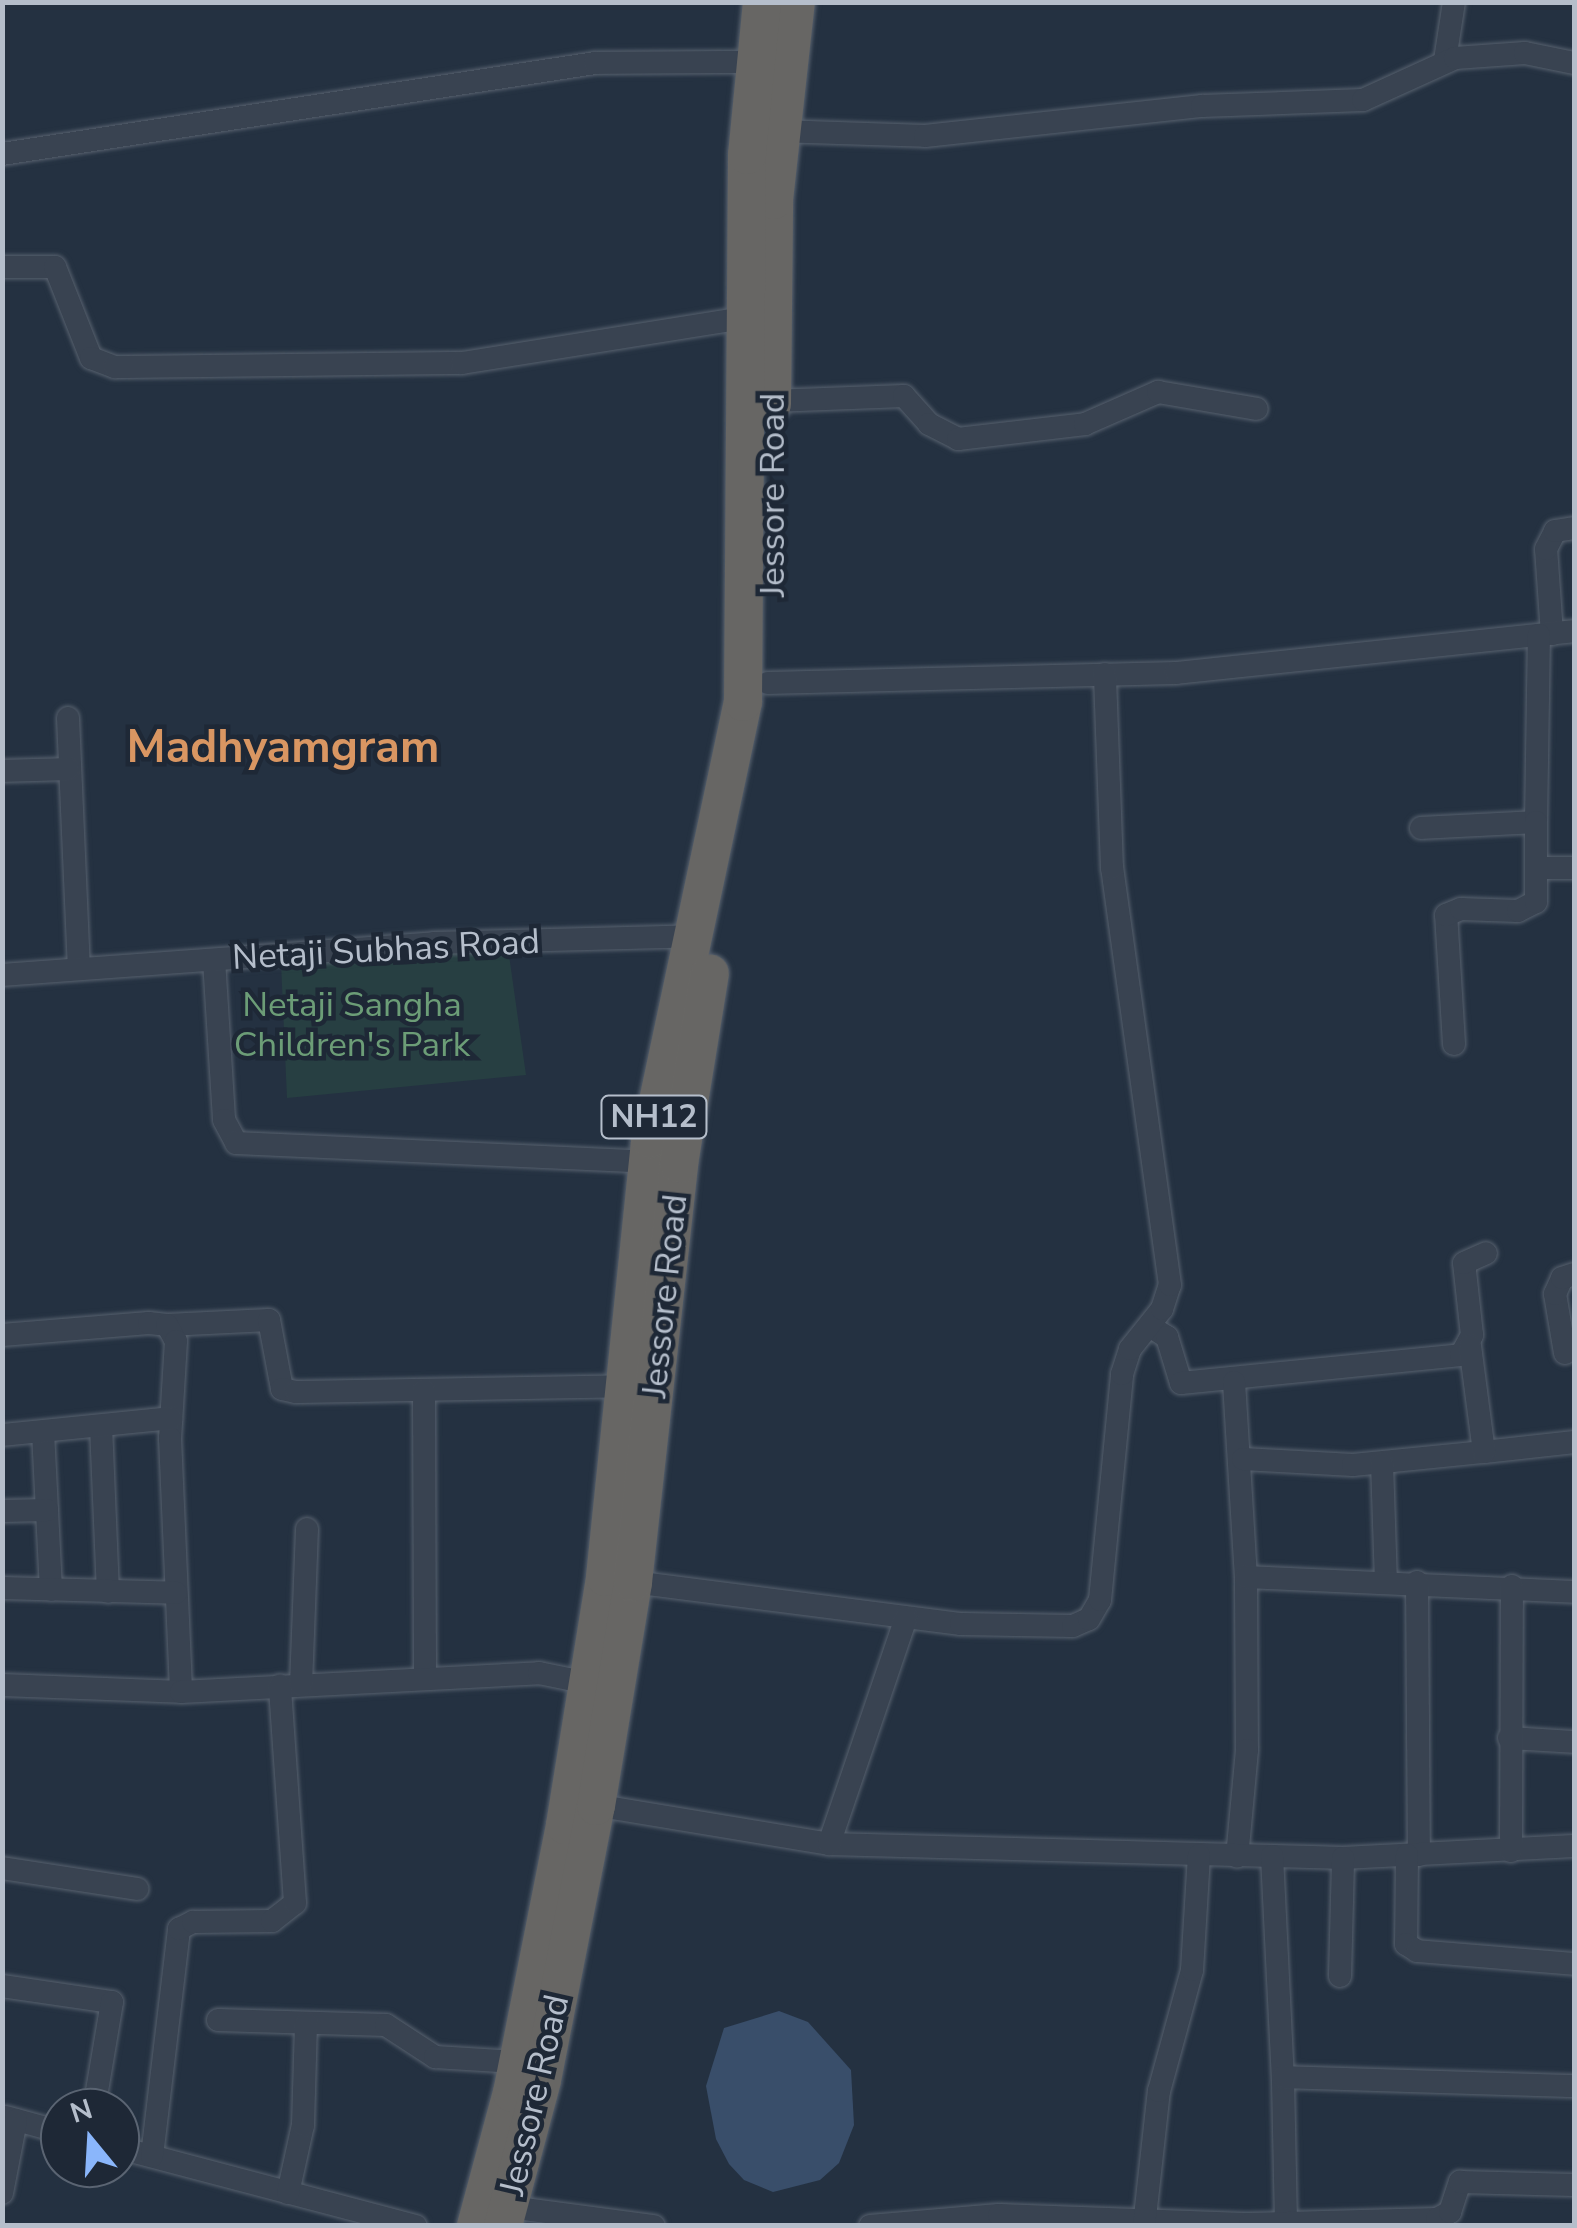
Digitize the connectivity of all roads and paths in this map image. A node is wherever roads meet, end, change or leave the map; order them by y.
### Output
1 (762, 2) edge
2 (796, 2) edge
3 (1454, 2) edge
4 (1445, 60) junction
5 (752, 62) junction
6 (1574, 64) edge
7 (778, 131) junction
8 (2, 154) edge
9 (2, 266) edge
10 (744, 318) junction
11 (772, 402) junction
12 (1257, 408) dead end
13 (1574, 528) edge
14 (1555, 634) edge
15 (1105, 674) junction
16 (768, 683) junction
17 (68, 718) dead end
18 (2, 770) edge
19 (68, 770) junction
20 (1536, 822) junction
21 (1420, 828) dead end
22 (1536, 868) junction
23 (1574, 868) edge
24 (693, 936) junction
25 (214, 960) junction
26 (80, 966) junction
27 (2, 975) edge
28 (1454, 1044) dead end
29 (648, 1162) junction
30 (1486, 1253) dead end
31 (1574, 1274) edge
32 (167, 1326) junction
33 (1150, 1327) junction
34 (2, 1334) edge
35 (1470, 1346) junction
36 (1565, 1353) dead end
37 (1234, 1382) junction
38 (628, 1386) junction
39 (424, 1390) junction
40 (171, 1418) junction
41 (101, 1426) junction
42 (42, 1432) junction
43 (2, 1434) edge
44 (1574, 1442) edge
45 (1484, 1452) junction
46 (1243, 1459) junction
47 (1382, 1463) junction
48 (46, 1510) junction
49 (2, 1511) edge
50 (307, 1529) dead end
51 (1246, 1577) junction
52 (633, 1582) junction
53 (1386, 1582) junction
54 (1417, 1582) junction
55 (1512, 1586) junction
56 (2, 1588) edge
57 (51, 1590) junction
58 (108, 1592) junction
59 (1574, 1592) edge
60 (176, 1593) junction
61 (906, 1618) junction
62 (425, 1678) junction
63 (588, 1682) junction
64 (2, 1685) edge
65 (290, 1685) junction
66 (181, 1692) junction
67 (1509, 1738) junction
68 (1574, 1742) edge
69 (583, 1803) junction
70 (830, 1844) junction
71 (1574, 1846) edge
72 (1511, 1851) junction
73 (1413, 1855) junction
74 (1199, 1856) junction
75 (1272, 1856) junction
76 (1237, 1857) junction
77 (1343, 1858) junction
78 (2, 1868) edge
79 (137, 1889) dead end
80 (1574, 1964) edge
81 (1340, 1976) dead end
82 (2, 1986) edge
83 (218, 2020) dead end
84 (306, 2023) junction
85 (516, 2062) junction
86 (1283, 2077) junction
87 (1574, 2086) edge
88 (97, 2088) edge
89 (9, 2118) edge
90 (40, 2127) edge
91 (140, 2153) edge
92 (152, 2156) junction
93 (1574, 2185) edge
94 (2, 2193) edge
95 (288, 2193) junction
96 (506, 2216) edge
97 (1450, 2219) edge
98 (999, 2220) edge
99 (1408, 2223) edge
100 (1144, 2224) edge
101 (1286, 2224) edge
102 (416, 2226) edge
103 (476, 2226) edge
104 (654, 2226) edge
105 (870, 2226) edge

1 - 5 highway, NH12
2 - 7 highway, Jessore Road / NH12
3 - 4 street
4 - 6 street
4 - 7 street
5 - 8 street
5 - 10 highway, NH12
7 - 11 highway, Jessore Road / NH12
9 - 10 street
10 - 24 highway, NH12
11 - 12 street
11 - 16 highway, Jessore Road / NH12
13 - 14 street
14 - 15 street
14 - 20 street
15 - 16 street
15 - 33 street
16 - 52 highway, Jessore Road / NH12
17 - 19 street
18 - 19 street
19 - 26 street
20 - 21 street
20 - 22 street
22 - 23 street
22 - 28 street
24 - 25 street, Netaji Subhas Road
24 - 29 highway, NH12
25 - 26 street, Netaji Subhas Road
25 - 29 street
26 - 27 street, Netaji Subhas Road
29 - 38 highway, NH12
30 - 35 street
31 - 36 street
32 - 34 street
32 - 39 street
32 - 40 street
33 - 37 street
33 - 61 street
35 - 37 street
35 - 45 street
37 - 46 street
38 - 39 street
38 - 63 highway, NH12
39 - 62 street
40 - 41 street
40 - 60 street
41 - 42 street
41 - 58 street
42 - 43 street
42 - 48 street
44 - 45 street
45 - 47 street
46 - 47 street
46 - 51 street
47 - 53 street
48 - 49 street
48 - 57 street
50 - 65 street
51 - 53 street
51 - 76 street
52 - 61 street
52 - 69 highway, Jessore Road / NH12
53 - 54 street
54 - 55 street
54 - 73 street
55 - 59 street
55 - 67 street
56 - 57 street
57 - 58 street
58 - 60 street
60 - 66 street
61 - 70 street
62 - 63 street
62 - 65 street
63 - 69 highway, NH12
64 - 66 street
65 - 66 street
65 - 92 street
67 - 68 street
67 - 72 street
69 - 70 street
69 - 85 highway, NH12
69 - 96 highway, Jessore Road / NH12
70 - 74 street
71 - 72 street
72 - 73 street
73 - 77 street
73 - 80 street
74 - 76 street
74 - 100 street
75 - 76 street
75 - 77 street
75 - 86 street
77 - 81 street
78 - 79 street
82 - 88 street
83 - 84 street
84 - 85 street
84 - 95 street
85 - 103 highway, NH12
86 - 87 street
86 - 101 street
89 - 90 street
89 - 94 street
91 - 92 street
92 - 95 street
93 - 97 street
95 - 102 street
96 - 104 street
97 - 99 street
98 - 100 street
98 - 105 street
99 - 101 street
100 - 101 street

